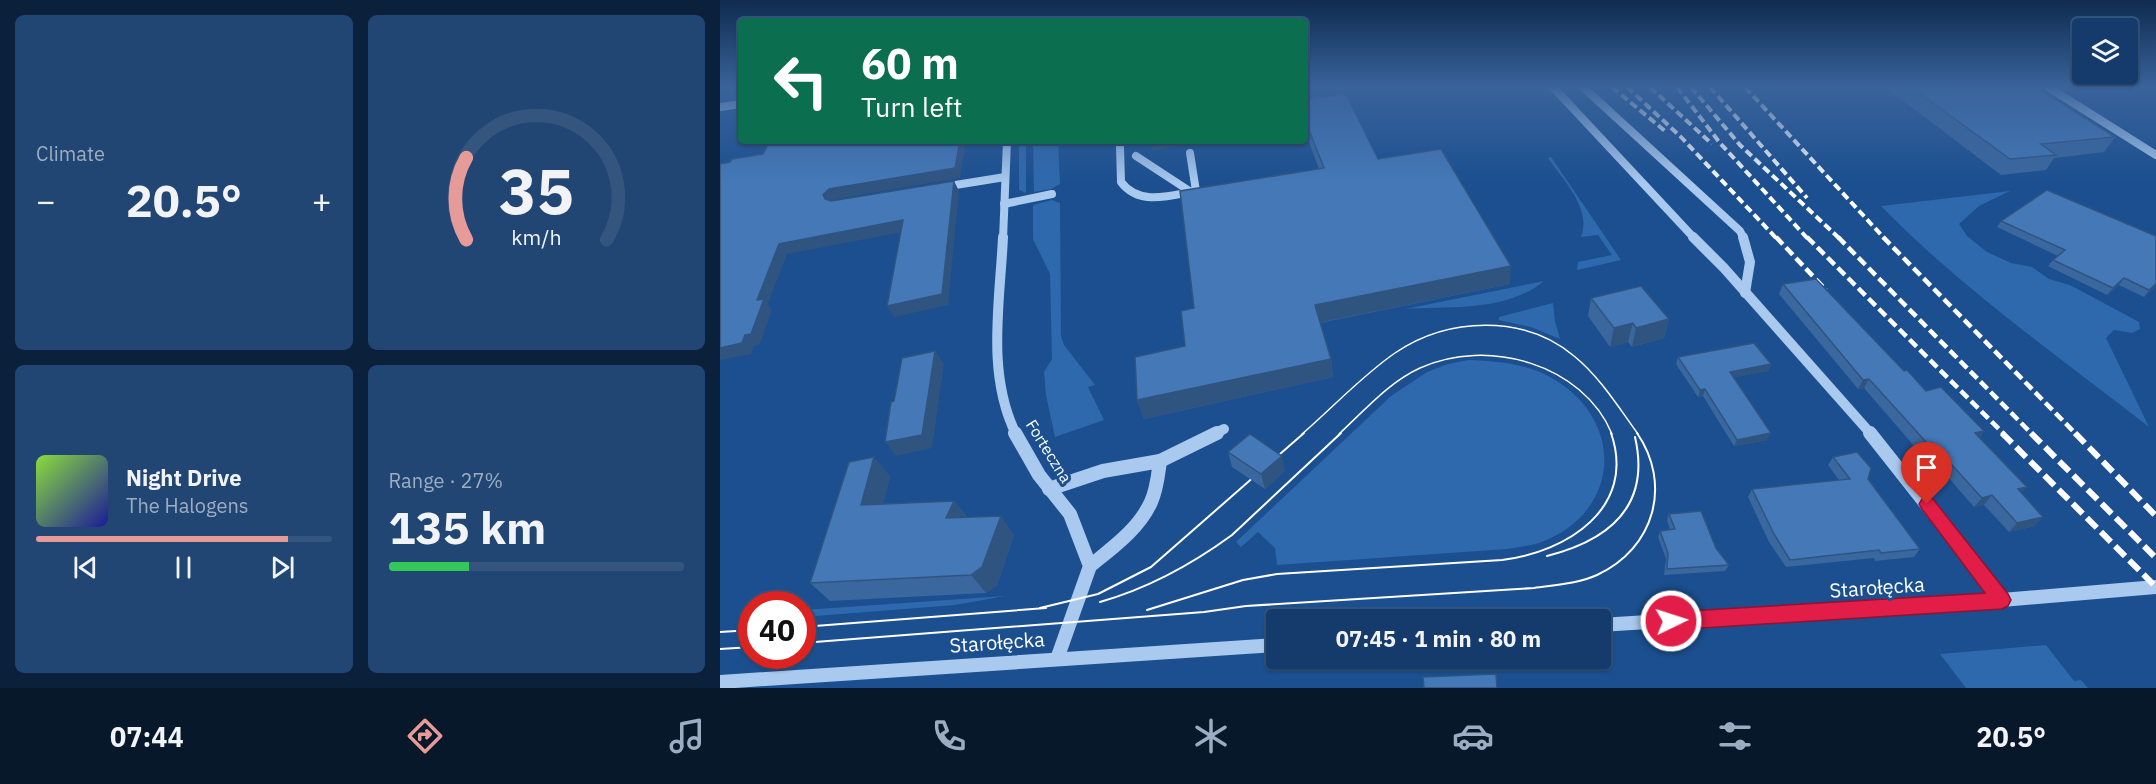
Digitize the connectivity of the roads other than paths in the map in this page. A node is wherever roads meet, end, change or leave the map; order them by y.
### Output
1 (1583, 119) edge
2 (1617, 119) edge
3 (2099, 119) edge
4 (1007, 144) edge
5 (1120, 147) dead end
6 (1190, 153) dead end
7 (2156, 155) edge
8 (1136, 156) dead end
9 (1005, 177) junction
10 (937, 188) edge
11 (1207, 189) edge
12 (1193, 192) junction
13 (1052, 194) dead end
14 (1004, 204) junction
15 (1745, 293) junction
16 (1224, 429) dead end
17 (1160, 462) junction
18 (1049, 489) junction
19 (1090, 566) junction
20 (2156, 587) edge
21 (2002, 600) junction
22 (1611, 624) edge
23 (1266, 646) edge
24 (1057, 659) junction
25 (720, 682) edge

1 - 15 street
2 - 15 street
3 - 7 street
4 - 9 street, Forteczna
5 - 12 street
6 - 12 street
8 - 12 street
9 - 10 street
9 - 14 street, Forteczna
11 - 12 street
13 - 14 street
14 - 18 street, Forteczna
15 - 21 street
16 - 17 street
17 - 18 street
17 - 19 street
18 - 19 street, Forteczna
19 - 24 street
20 - 21 street, Starołęcka
21 - 22 street, Starołęcka
23 - 24 street, Starołęcka
24 - 25 street, Starołęcka

